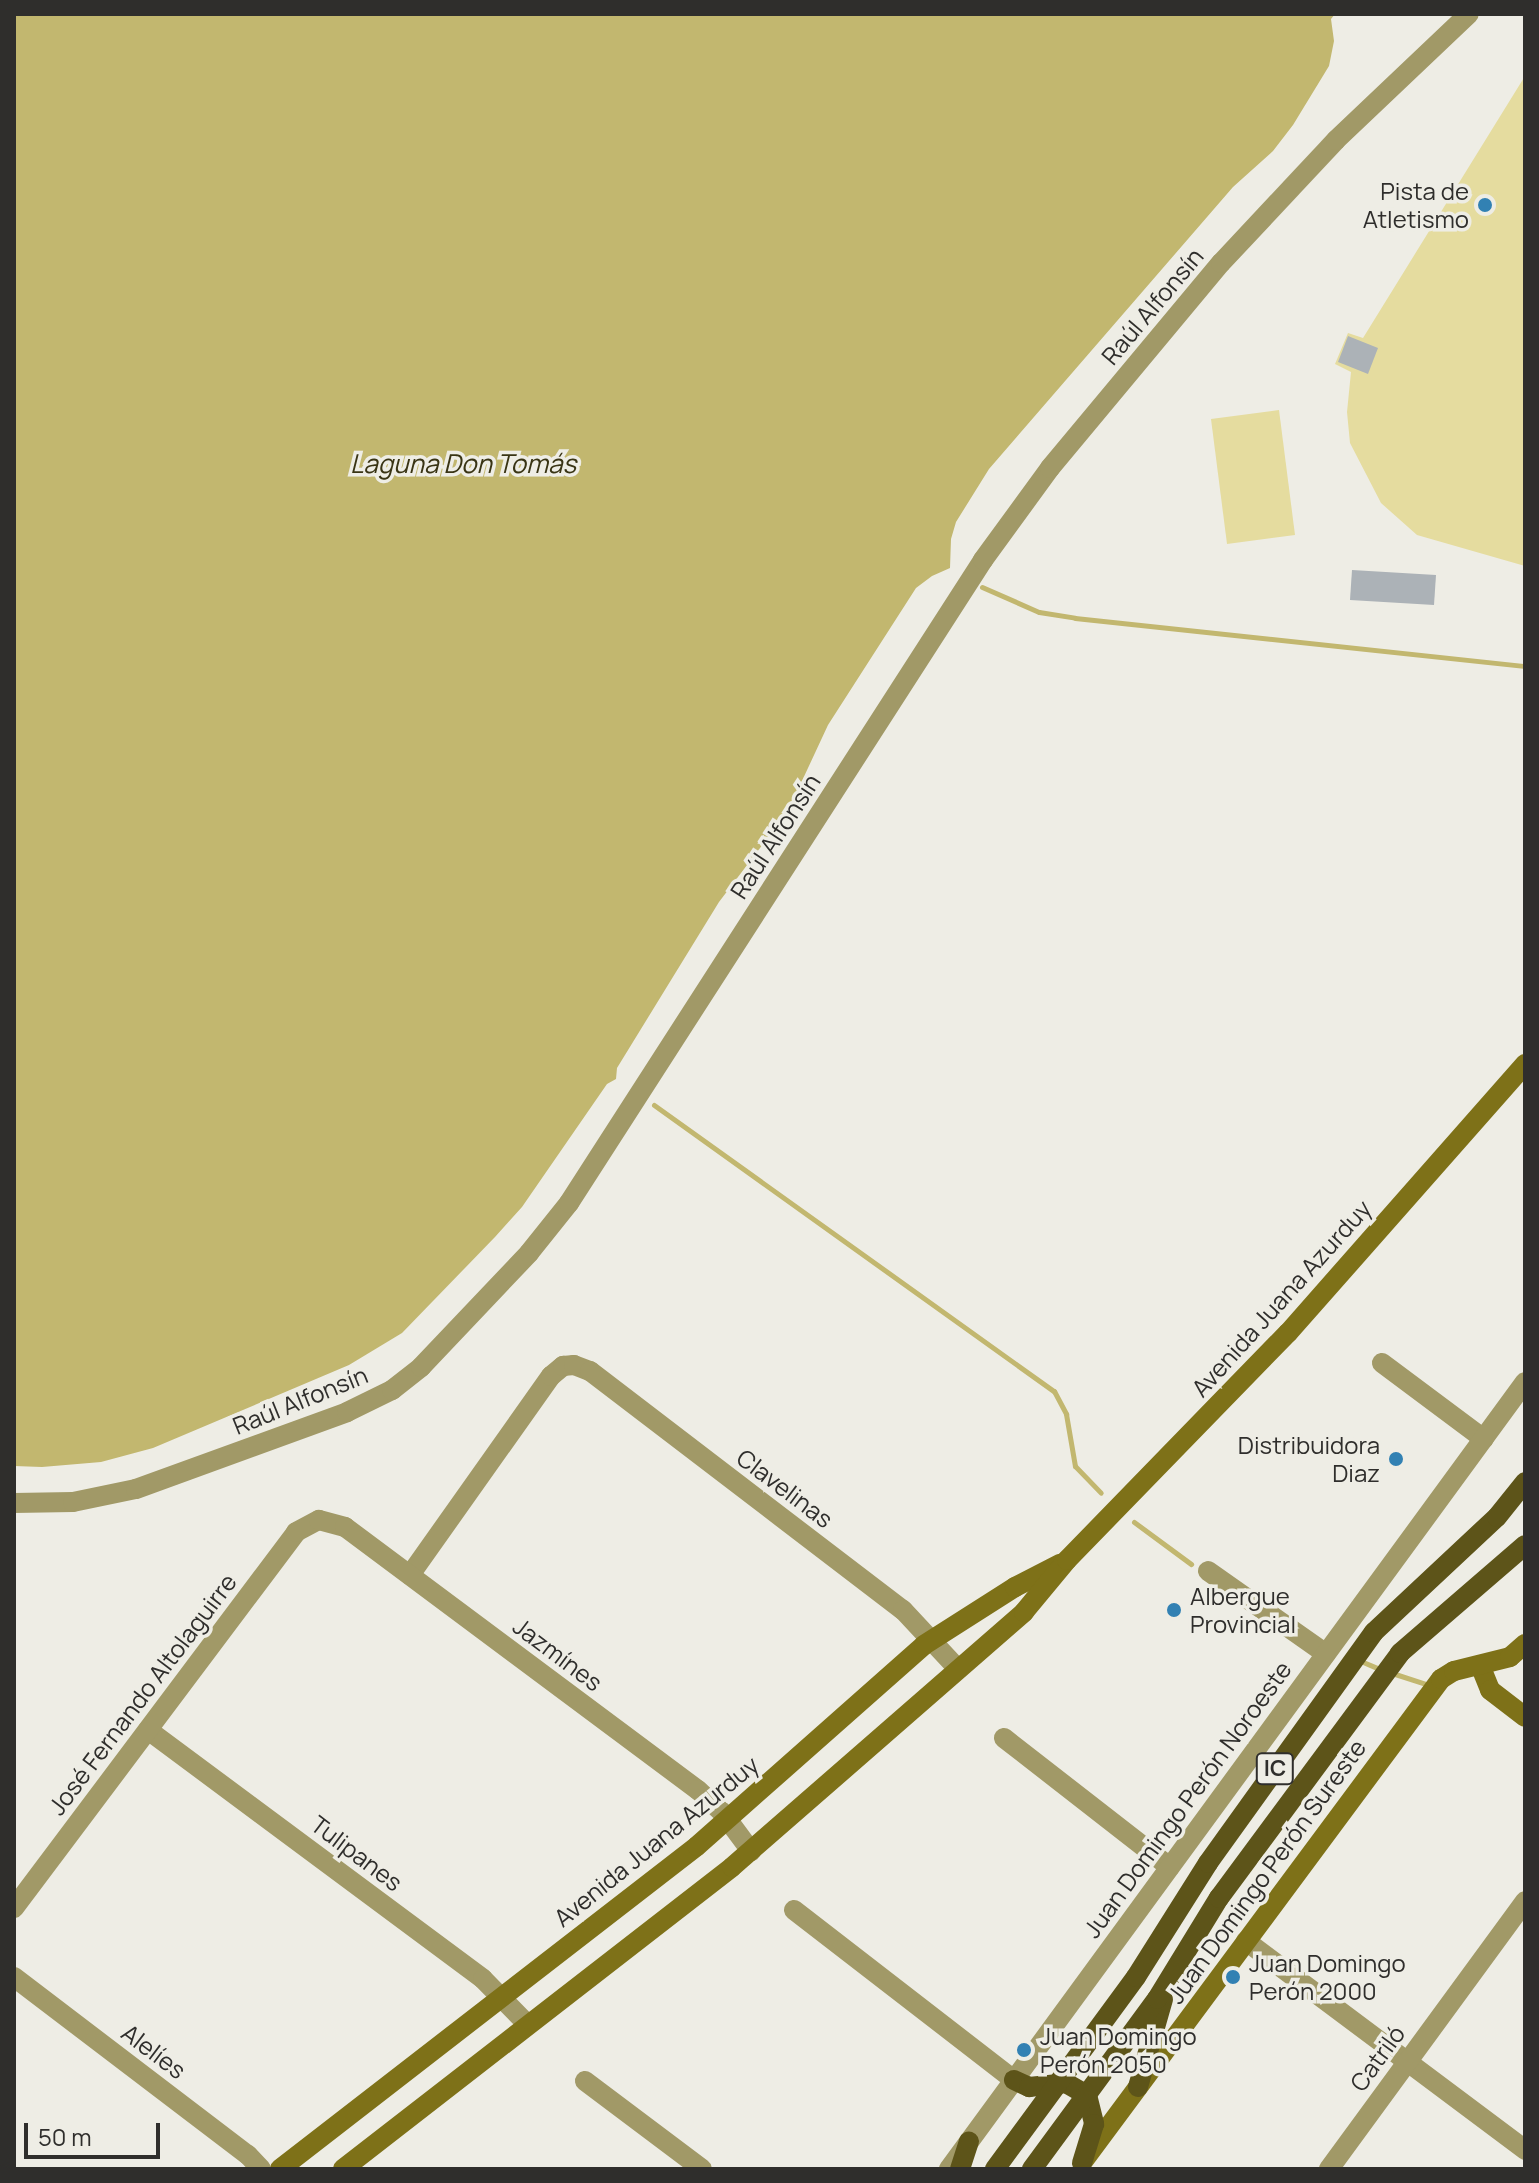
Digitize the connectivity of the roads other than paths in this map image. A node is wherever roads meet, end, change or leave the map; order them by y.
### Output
1 (1469, 14) edge
2 (1525, 1064) edge
3 (1382, 1363) dead end
4 (1525, 1382) edge
5 (1484, 1439) junction
6 (1525, 1482) edge
7 (14, 1503) edge
8 (319, 1520) joint
9 (1525, 1545) edge
10 (1067, 1560) junction
11 (1208, 1571) dead end
12 (410, 1575) junction
13 (932, 1638) junction
14 (1525, 1644) edge
15 (1326, 1654) junction
16 (1480, 1665) junction
17 (958, 1669) junction
18 (1525, 1717) edge
19 (148, 1730) junction
20 (1004, 1738) dead end
21 (728, 1819) junction
22 (751, 1851) junction
23 (1170, 1867) junction
24 (1525, 1901) edge
25 (14, 1908) edge
26 (794, 1910) dead end
27 (1246, 1941) junction
28 (14, 1977) edge
29 (1166, 1984) junction
30 (502, 1997) junction
31 (528, 2025) junction
32 (1407, 2062) junction
33 (1014, 2080) junction
34 (585, 2081) dead end
35 (1058, 2083) junction
36 (1138, 2087) junction
37 (1087, 2095) junction
38 (969, 2141) junction
39 (1525, 2150) edge
40 (1080, 2166) edge
41 (261, 2169) edge
42 (280, 2169) edge
43 (343, 2169) edge
44 (702, 2169) edge
45 (949, 2169) edge
46 (960, 2169) edge
47 (995, 2169) edge
48 (1032, 2169) edge
49 (1329, 2169) edge

1 - 7 street, Raúl Alfonsín
2 - 10 street, Avenida Juana Azurduy
3 - 5 street
4 - 5 street, Juan Domingo Perón Noroeste
5 - 15 street, Juan Domingo Perón Noroeste
6 - 35 main road, IC
8 - 12 street, Jazmínes
8 - 19 street, José Fernando Altolaguirre
9 - 29 main road, IC
10 - 13 street, Avenida Juana Azurduy
10 - 17 street, Avenida Juana Azurduy
11 - 15 street
12 - 13 street, Clavelinas
12 - 21 street, Jazmínes
13 - 17 street, Clavelinas
13 - 21 street, Avenida Juana Azurduy
14 - 16 street, Juan Domingo Perón Sureste
15 - 23 street, Juan Domingo Perón Noroeste
16 - 18 street
16 - 27 street, Juan Domingo Perón Sureste
17 - 22 street, Avenida Juana Azurduy
19 - 25 street, José Fernando Altolaguirre
19 - 30 street, Tulipanes
20 - 23 street
21 - 22 street, Jazmínes
21 - 30 street, Avenida Juana Azurduy
22 - 31 street, Avenida Juana Azurduy
23 - 33 street, Juan Domingo Perón Noroeste
24 - 32 street, Catriló
26 - 33 street
27 - 32 street
27 - 36 street, Juan Domingo Perón Sureste
28 - 41 street, Alelíes
29 - 36 main road
29 - 37 main road, IC
30 - 31 street, Tulipanes
30 - 42 street, Avenida Juana Azurduy
31 - 43 street, Avenida Juana Azurduy
32 - 39 street
32 - 49 street, Catriló
33 - 35 main road
33 - 38 street, Juan Domingo Perón Noroeste
34 - 44 street
35 - 37 main road
35 - 47 main road, IC
36 - 40 street, Juan Domingo Perón Sureste
37 - 40 main road
37 - 48 main road, IC
38 - 45 street, Juan Domingo Perón Noroeste
38 - 46 main road

